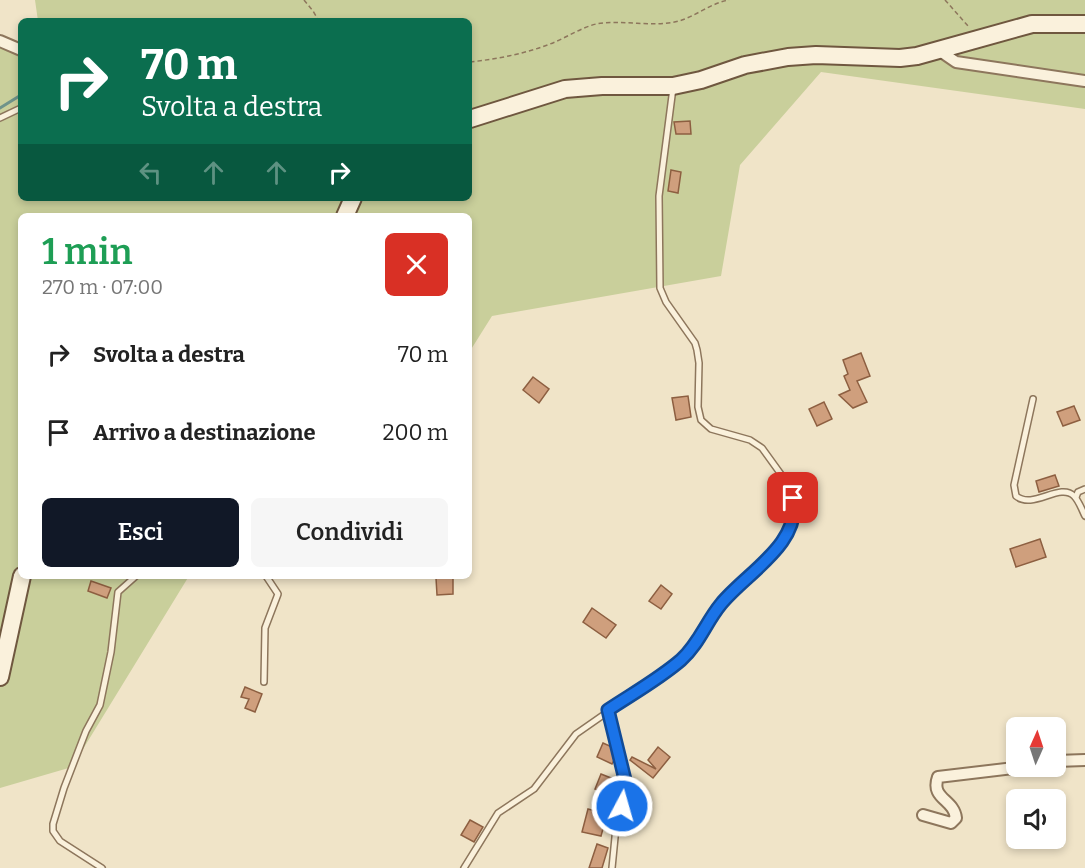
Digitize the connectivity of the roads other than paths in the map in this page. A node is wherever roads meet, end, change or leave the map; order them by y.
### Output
1 (1085, 24) edge
2 (0, 41) edge
3 (18, 49) edge
4 (940, 51) junction
5 (1085, 81) edge
6 (673, 86) junction
7 (18, 109) edge
8 (473, 116) edge
9 (0, 118) edge
10 (1033, 399) dead end
11 (1085, 489) edge
12 (1076, 497) junction
13 (1085, 516) edge
14 (21, 579) edge
15 (133, 579) edge
16 (268, 579) edge
17 (0, 677) edge
18 (264, 682) dead end
19 (608, 710) junction
20 (1085, 760) edge
21 (1066, 761) edge
22 (1006, 769) edge
23 (923, 815) dead end
24 (102, 868) edge
25 (464, 868) edge
26 (612, 868) edge

1 - 4 street
2 - 3 street
4 - 5 street
4 - 6 street
6 - 8 street
6 - 19 lane
7 - 9 lane
10 - 12 lane
11 - 12 lane
12 - 13 lane
14 - 17 street
15 - 24 lane
16 - 18 lane
19 - 25 lane
19 - 26 lane
20 - 21 street
22 - 23 street

